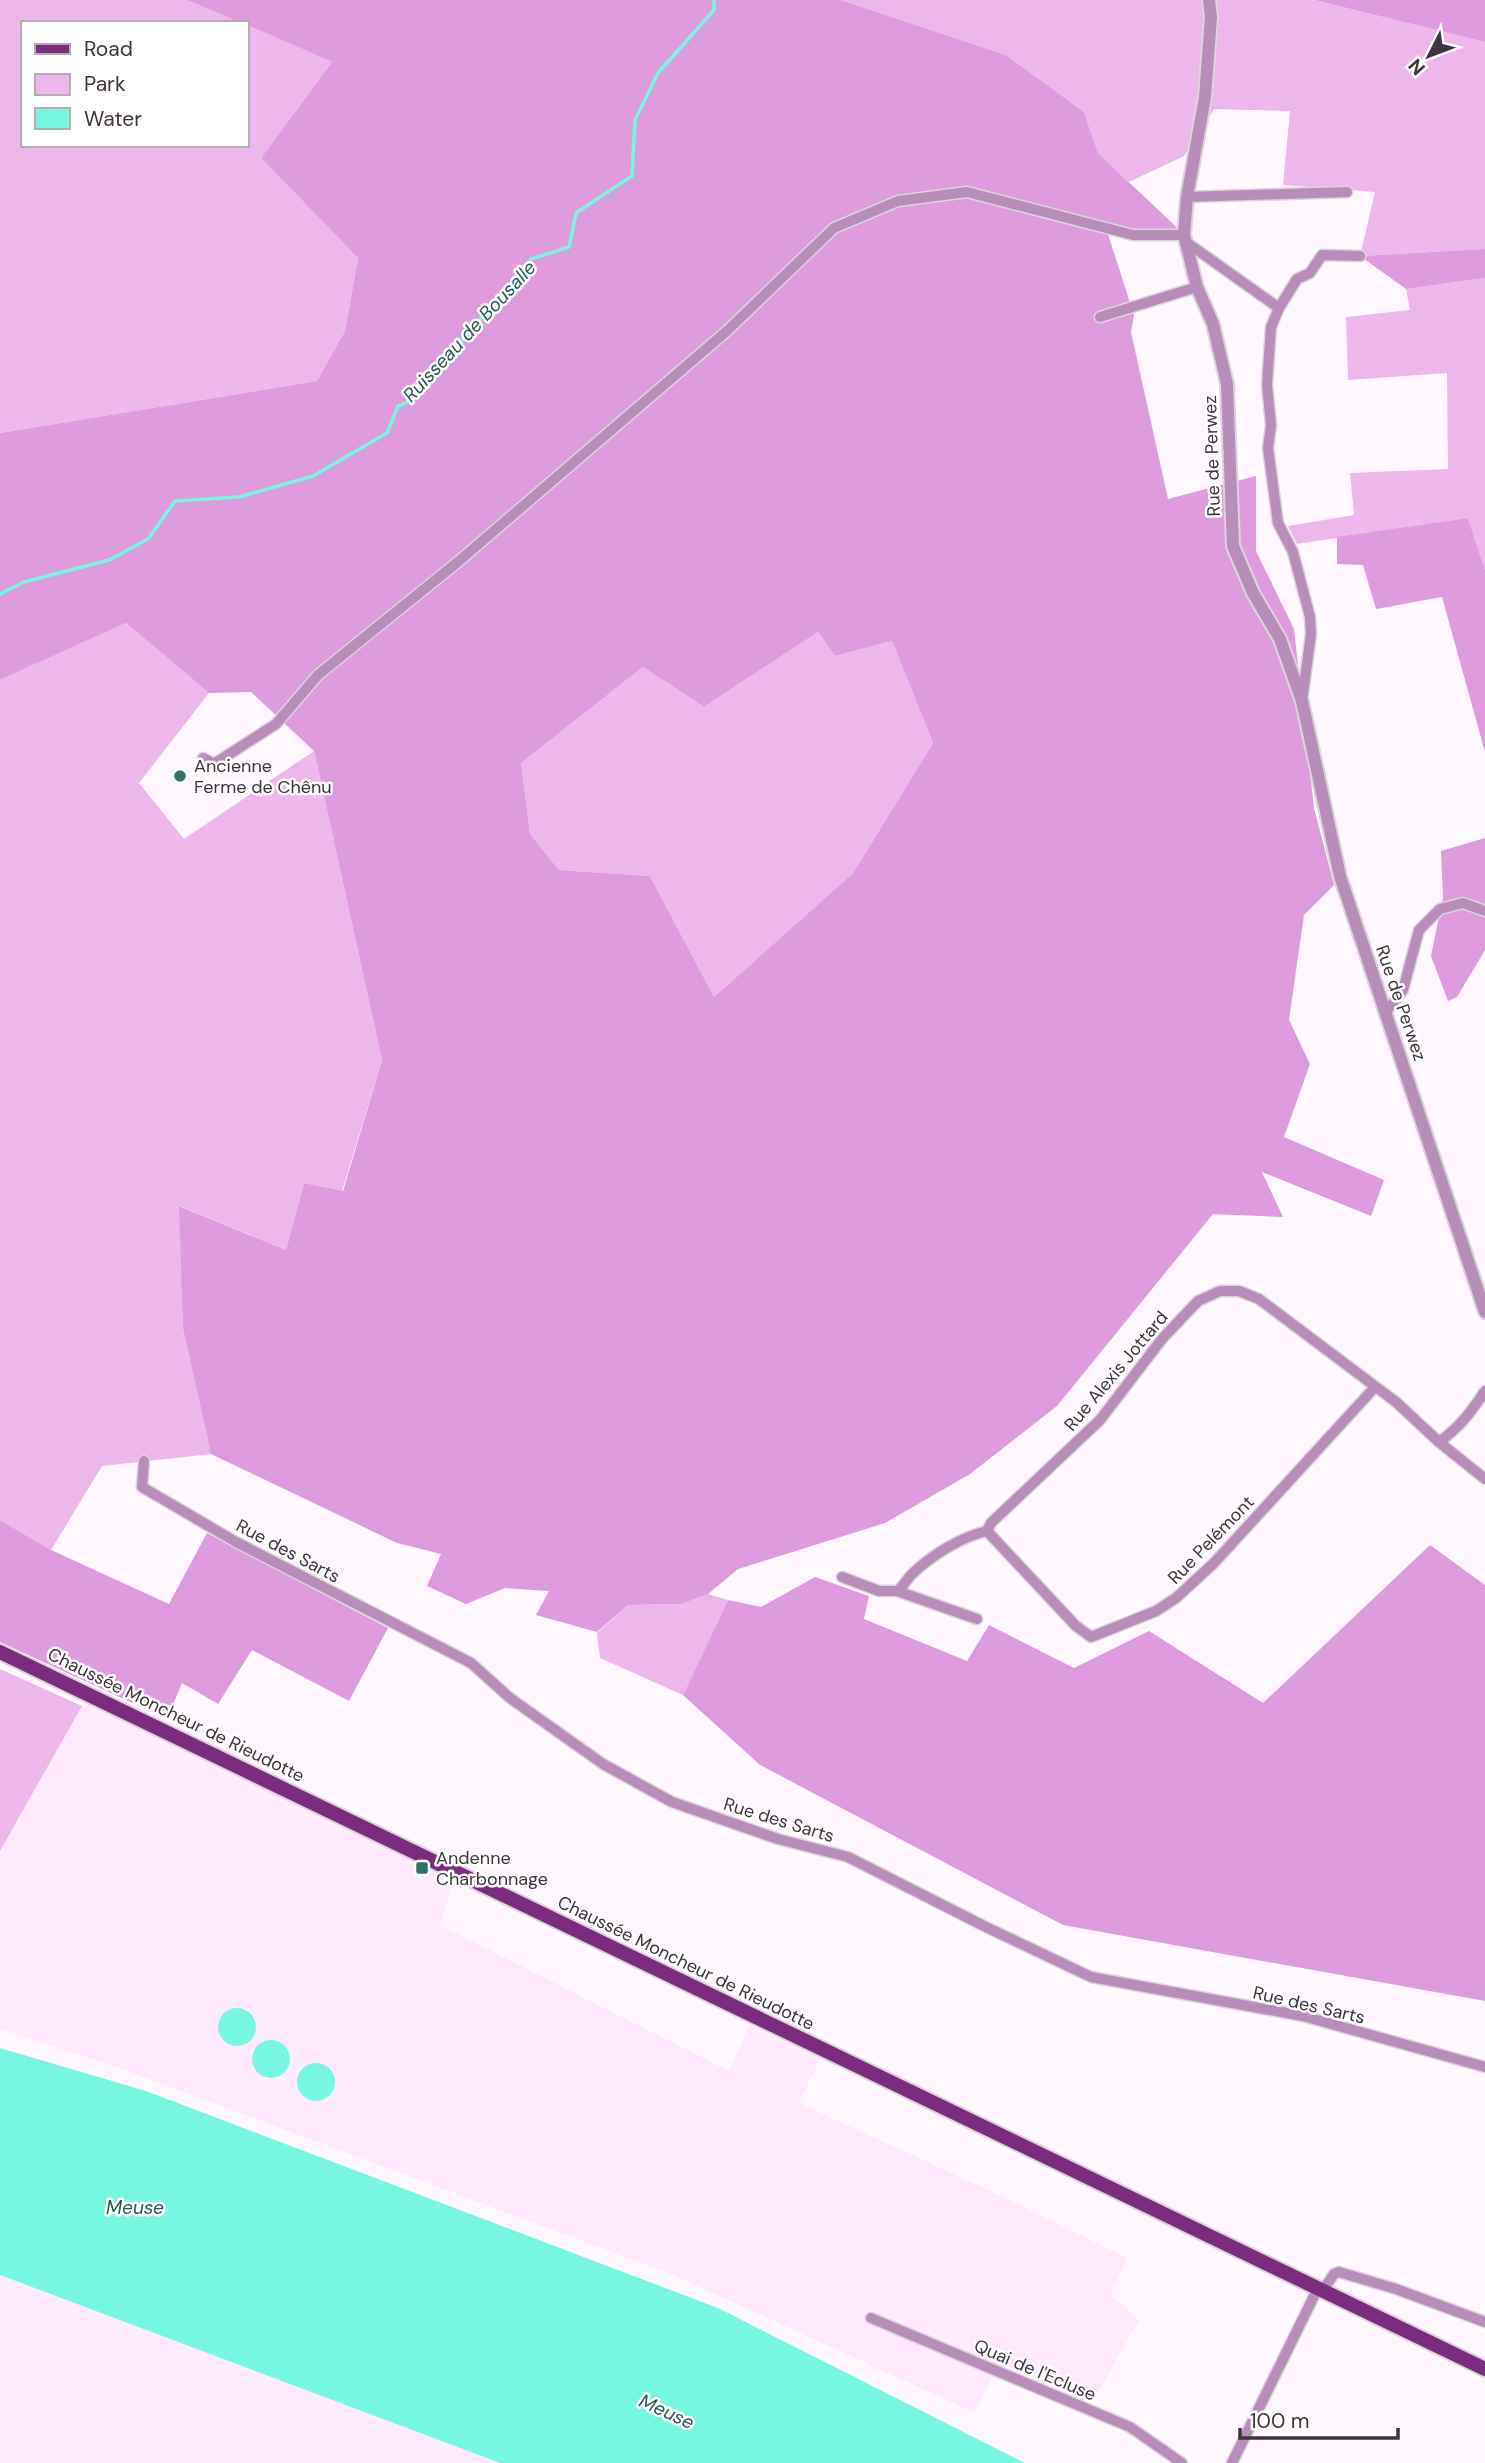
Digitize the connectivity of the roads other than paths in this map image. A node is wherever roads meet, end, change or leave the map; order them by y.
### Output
1 (1209, 0) edge
2 (1347, 192) dead end
3 (1187, 197) junction
4 (1185, 238) junction
5 (1360, 256) dead end
6 (1197, 287) junction
7 (1279, 308) junction
8 (1100, 317) dead end
9 (1302, 701) junction
10 (202, 758) dead end
11 (1485, 911) edge
12 (1386, 1012) junction
13 (1485, 1312) edge
14 (1375, 1387) junction
15 (1485, 1391) edge
16 (1439, 1442) junction
17 (144, 1461) dead end
18 (1485, 1479) edge
19 (987, 1531) junction
20 (842, 1577) dead end
21 (897, 1591) junction
22 (977, 1619) dead end
23 (0, 1652) edge
24 (1485, 2067) edge
25 (1321, 2289) junction
26 (871, 2318) dead end
27 (1485, 2322) edge
28 (1485, 2369) edge
29 (1182, 2463) edge
30 (1232, 2463) edge

1 - 3 street, Rue de Perwez
2 - 3 street
3 - 4 street, Rue de Perwez
4 - 6 street, Rue de Perwez
4 - 7 street
4 - 10 street
5 - 7 street, Rue de Perwez
6 - 8 street
6 - 9 street, Rue de Perwez
7 - 9 street, Rue de Perwez
9 - 12 street, Rue de Perwez
11 - 12 street
12 - 13 street, Rue de Perwez
14 - 16 street
14 - 19 street, Rue Alexis Jottard
14 - 19 street, Rue Pelémont
15 - 16 street
16 - 18 street
17 - 24 street, Rue des Sarts
19 - 21 street, Rue Alexis Jottard
20 - 21 street
21 - 22 street
23 - 25 main road, Chaussée Moncheur de Rieudotte
25 - 27 street
25 - 28 main road, Chaussée Moncheur de Rieudotte
25 - 30 street
26 - 29 street, Quai de l'Ecluse

